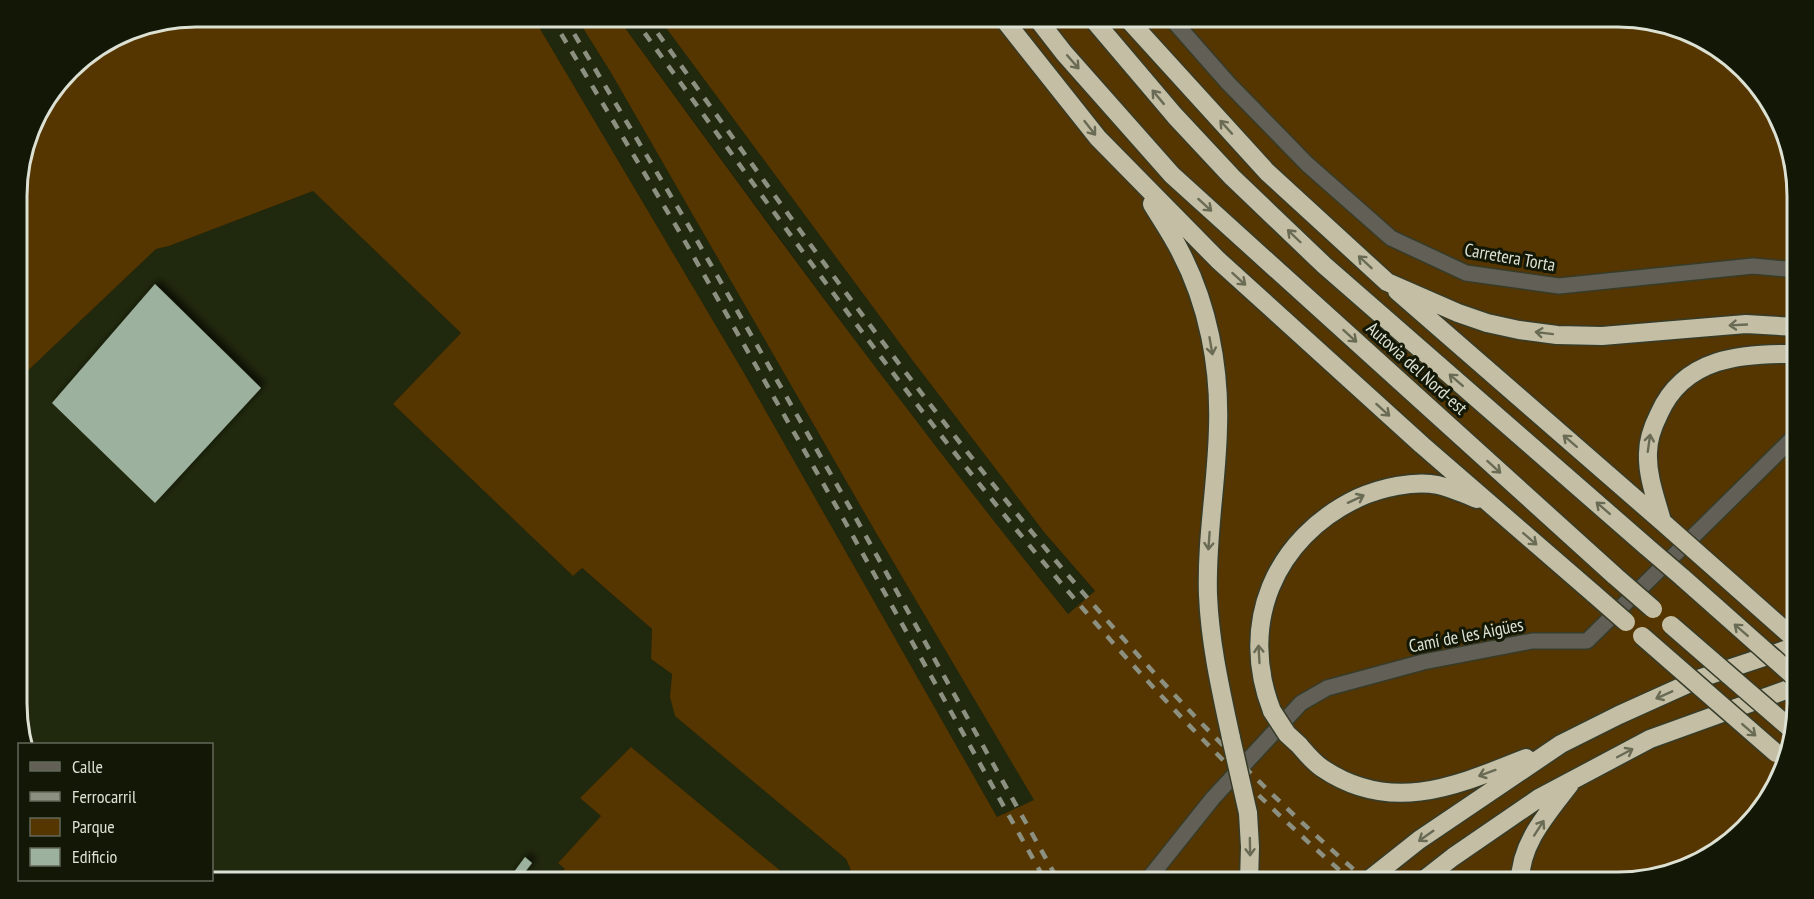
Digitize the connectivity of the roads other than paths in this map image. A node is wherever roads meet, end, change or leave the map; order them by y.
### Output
1 (1011, 27) edge
2 (1044, 27) edge
3 (1099, 27) edge
4 (1136, 27) edge
5 (1180, 27) edge
6 (1137, 179) junction
7 (1787, 269) edge
8 (1387, 282) junction
9 (1787, 326) edge
10 (1787, 354) edge
11 (1787, 444) edge
12 (1490, 505) junction
13 (1664, 523) junction
14 (1787, 632) edge
15 (1787, 649) edge
16 (1787, 670) edge
17 (1787, 690) edge
18 (1786, 725) edge
19 (1562, 744) junction
20 (1778, 755) edge
21 (1574, 781) junction
22 (1154, 872) edge
23 (1249, 872) edge
24 (1379, 872) edge
25 (1434, 872) edge
26 (1521, 872) edge

1 -> 6 highway
2 -> 18 highway, Autovia del Nord-est, bridge
16 -> 3 highway, Autovia del Nord-est, bridge
8 -> 4 highway
5 - 7 street, Carretera Torta
6 -> 12 highway
6 -> 23 highway, bridge
9 -> 8 highway
13 -> 8 highway
13 -> 10 highway
11 - 22 street, Camí de les Aigües
19 -> 12 highway, bridge
12 -> 20 highway, bridge
13 - 14 highway, bridge
15 -> 19 highway
21 -> 17 highway
19 -> 24 highway
21 - 25 highway
26 -> 21 highway

